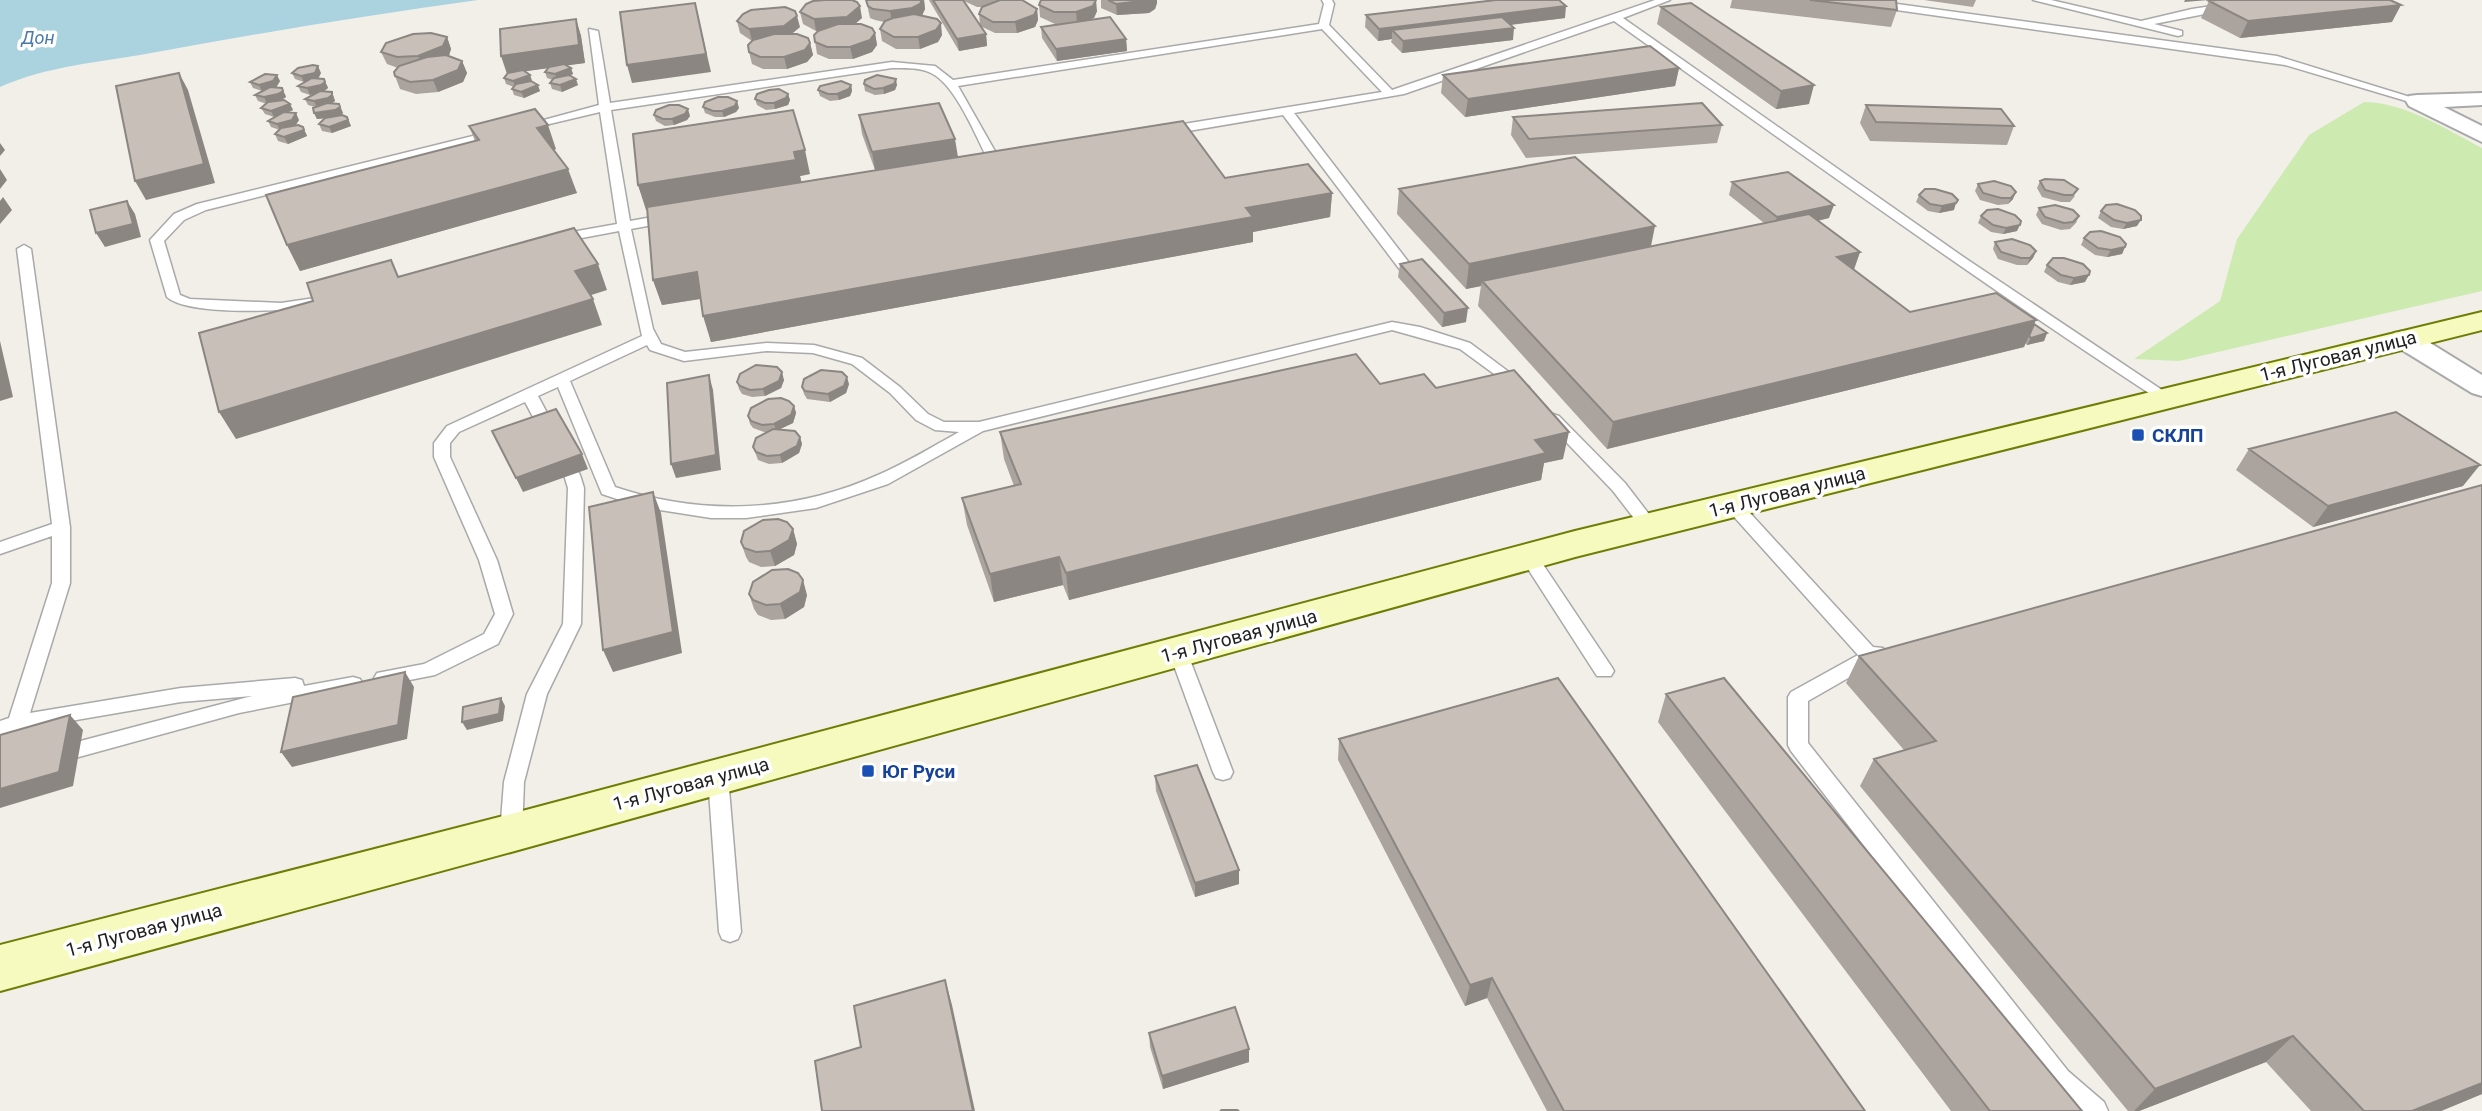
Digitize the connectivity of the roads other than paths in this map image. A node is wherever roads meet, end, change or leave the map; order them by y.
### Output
1 (1327, 0) edge
2 (1623, 0) edge
3 (1665, 0) edge
4 (1847, 0) edge
5 (2038, 0) edge
6 (2271, 0) edge
7 (1622, 16) junction
8 (2135, 25) junction
9 (1324, 26) junction
10 (593, 31) dead end
11 (2189, 36) dead end
12 (2202, 38) dead end
13 (2288, 62) junction
14 (951, 84) junction
15 (1390, 93) junction
16 (2482, 99) edge
17 (2417, 101) junction
18 (605, 107) junction
19 (1286, 111) junction
20 (1153, 133) edge
21 (2482, 135) edge
22 (994, 160) edge
23 (679, 216) edge
24 (624, 226) junction
25 (544, 241) edge
26 (24, 249) dead end
27 (1427, 295) edge
28 (332, 298) edge
29 (2482, 321) edge
30 (1451, 325) edge
31 (650, 338) junction
32 (2404, 340) junction
33 (1465, 346) junction
34 (562, 379) junction
35 (2482, 387) edge
36 (529, 394) junction
37 (1528, 394) edge
38 (2166, 398) junction
39 (1546, 412) edge
40 (979, 427) junction
41 (1733, 505) junction
42 (1649, 526) junction
43 (61, 527) junction
44 (0, 548) edge
45 (1530, 558) junction
46 (1896, 648) edge
47 (1178, 652) junction
48 (1870, 655) junction
49 (1604, 671) dead end
50 (393, 677) junction
51 (9, 726) edge
52 (40, 761) edge
53 (1223, 772) dead end
54 (718, 777) junction
55 (511, 833) junction
56 (730, 932) dead end
57 (0, 968) edge
58 (2095, 1111) edge

1 - 9 lane
2 - 7 lane
3 - 7 lane
4 - 13 lane
5 - 8 lane
6 - 8 lane
7 - 15 lane
7 - 38 lane
8 - 11 lane
9 - 14 lane
9 - 15 lane
10 - 18 lane
12 - 13 lane
13 - 17 lane
14 - 18 lane
14 - 22 lane
15 - 19 lane
16 - 17 street
17 - 21 street
18 - 24 lane
18 - 28 lane
19 - 20 lane
19 - 27 lane
23 - 24 lane
24 - 25 lane
24 - 31 lane
26 - 43 lane
29 - 32 main road, 1-я Луговая улица
30 - 33 lane
31 - 34 lane
31 - 40 lane
32 - 35 street
32 - 38 main road, 1-я Луговая улица
33 - 37 lane
33 - 40 lane
34 - 36 lane
34 - 40 lane
36 - 50 lane
36 - 55 lane
38 - 41 main road, 1-я Луговая улица
39 - 42 lane
41 - 42 main road, 1-я Луговая улица
41 - 48 lane
42 - 45 main road, 1-я Луговая улица
43 - 44 lane
43 - 51 lane
45 - 47 main road, 1-я Луговая улица
45 - 49 lane
46 - 48 lane
47 - 53 lane
47 - 54 main road, 1-я Луговая улица
48 - 58 lane
50 - 51 lane
50 - 52 lane
54 - 55 main road, 1-я Луговая улица
54 - 56 lane
55 - 57 main road, 1-я Луговая улица

